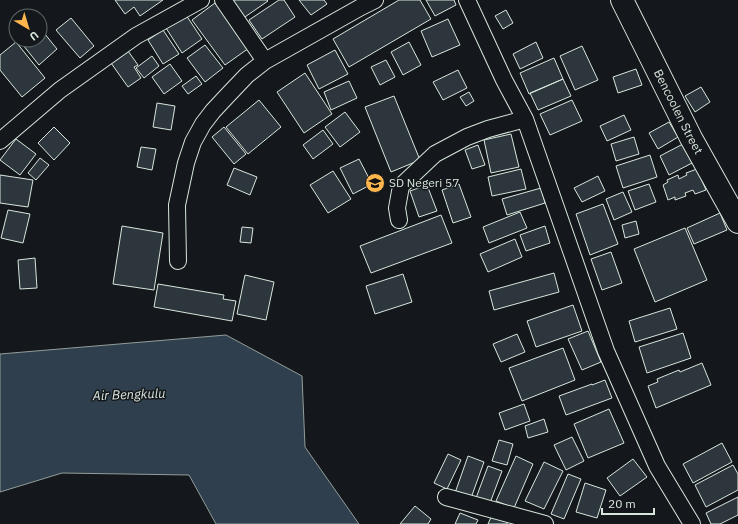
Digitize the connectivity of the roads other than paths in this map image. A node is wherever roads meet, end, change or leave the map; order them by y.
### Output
1 (201, 0) edge
2 (223, 0) edge
3 (375, 0) edge
4 (467, 0) edge
5 (622, 0) edge
6 (265, 61) junction
7 (525, 119) junction
8 (0, 141) edge
9 (399, 220) dead end
10 (738, 222) edge
11 (178, 261) dead end
12 (446, 497) dead end
13 (690, 523) edge
14 (545, 524) edge

1 - 8 street
2 - 6 street
3 - 6 street
4 - 7 street
5 - 10 main road, Bencoolen Street
6 - 11 street
7 - 9 street
7 - 13 street
12 - 14 street

